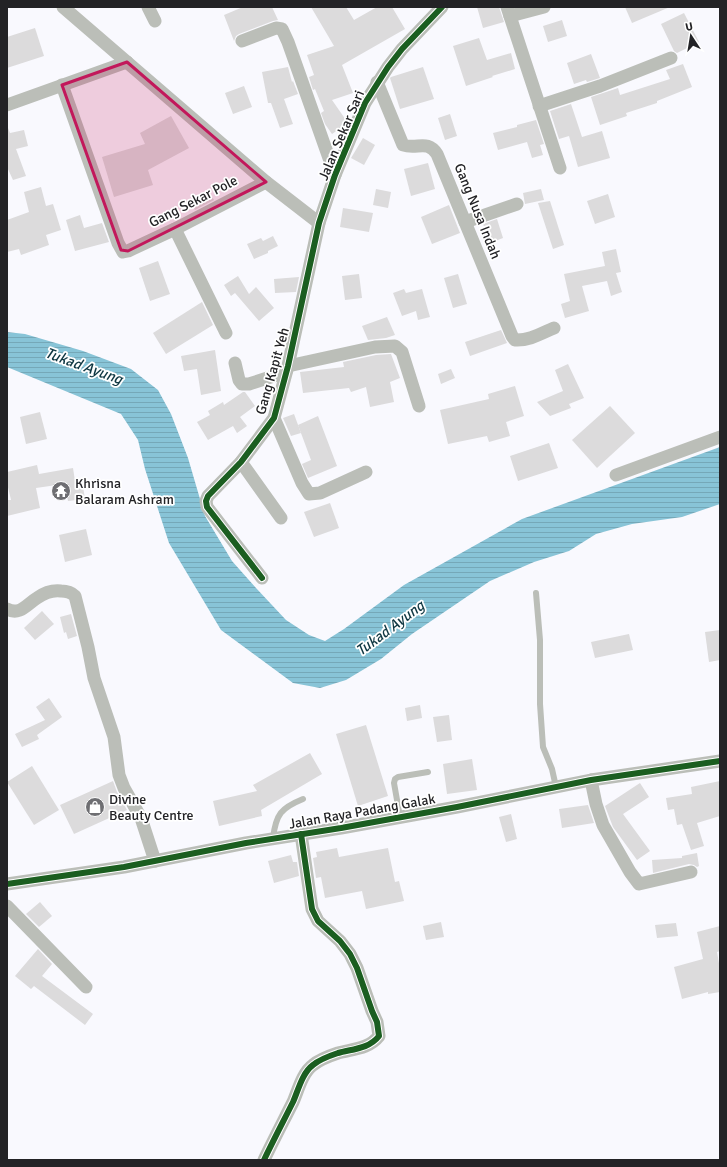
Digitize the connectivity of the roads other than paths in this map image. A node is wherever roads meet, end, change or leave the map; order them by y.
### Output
1 (63, 7) edge
2 (148, 7) edge
3 (442, 7) edge
4 (544, 7) edge
5 (508, 12) edge
6 (155, 21) dead end
7 (242, 41) dead end
8 (671, 58) dead end
9 (127, 62) junction
10 (377, 82) junction
11 (62, 86) junction
12 (7, 105) edge
13 (539, 106) junction
14 (560, 168) dead end
15 (335, 176) junction
16 (266, 182) junction
17 (517, 204) dead end
18 (465, 222) junction
19 (319, 224) junction
20 (175, 229) junction
21 (554, 328) dead end
22 (226, 333) dead end
23 (235, 363) dead end
24 (287, 369) junction
25 (419, 406) dead end
26 (274, 418) junction
27 (720, 437) edge
28 (241, 462) junction
29 (366, 472) dead end
30 (616, 475) dead end
31 (281, 518) dead end
32 (262, 578) dead end
33 (536, 593) dead end
34 (7, 609) edge
35 (720, 761) edge
36 (428, 772) dead end
37 (591, 780) junction
38 (556, 787) junction
39 (303, 798) dead end
40 (400, 817) junction
41 (301, 834) junction
42 (273, 838) junction
43 (155, 861) junction
44 (691, 872) dead end
45 (7, 884) edge
46 (7, 906) edge
47 (86, 988) dead end
48 (264, 1160) edge

1 - 9 street
2 - 6 street
3 - 10 street, Jalan Sekar Sari
4 - 5 street
5 - 13 street
7 - 15 street
8 - 13 street
9 - 11 street
9 - 16 street
10 - 15 street, Jalan Sekar Sari
10 - 18 street, Gang Nusa Indah
11 - 12 street
11 - 20 street, Gang Sekar Pole
13 - 14 street
15 - 19 street, Jalan Sekar Sari
16 - 19 street
16 - 20 street, Gang Sekar Pole
17 - 18 street
18 - 21 street, Gang Nusa Indah
19 - 24 street, Gang Kapit Yeh
20 - 22 street
23 - 24 street
24 - 25 street
24 - 26 street, Gang Kapit Yeh
26 - 28 street, Gang Kapit Yeh
26 - 29 street
27 - 30 street
28 - 31 street
28 - 32 street, Gang Kapit Yeh
33 - 38 lane
34 - 43 street
35 - 37 street, Jalan Raya Padang Galak
36 - 40 lane
37 - 38 street, Jalan Raya Padang Galak
37 - 44 street
38 - 40 street, Jalan Raya Padang Galak
39 - 42 lane
40 - 41 street, Jalan Raya Padang Galak
41 - 42 street, Jalan Raya Padang Galak
41 - 48 street
42 - 43 street, Jalan Raya Padang Galak
43 - 45 street, Jalan Raya Padang Galak
46 - 47 street

